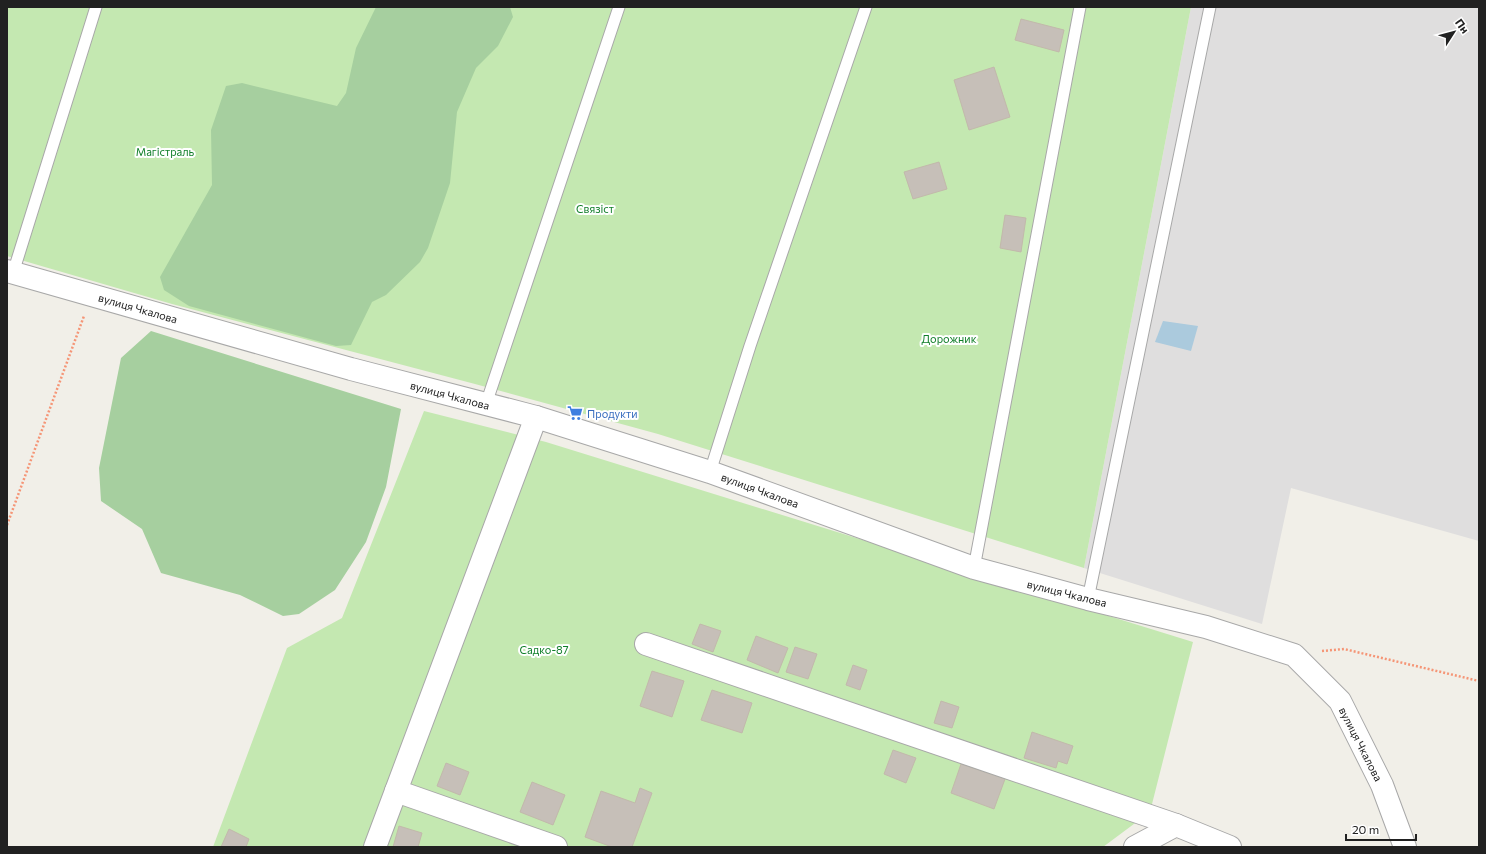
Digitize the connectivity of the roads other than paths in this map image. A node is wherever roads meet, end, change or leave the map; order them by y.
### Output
1 (96, 7) edge
2 (619, 7) edge
3 (866, 7) edge
4 (1080, 7) edge
5 (1210, 7) edge
6 (10, 272) edge
7 (486, 404) junction
8 (536, 417) junction
9 (710, 472) junction
10 (974, 568) junction
11 (1088, 599) junction
12 (646, 644) dead end
13 (396, 791) junction
14 (1176, 825) junction
15 (375, 847) edge
16 (556, 847) edge
17 (1135, 847) edge
18 (1230, 847) edge
19 (1405, 847) edge

1 - 6 lane
2 - 7 lane
3 - 9 lane
4 - 10 lane
5 - 11 lane
6 - 7 street, вулиця Чкалова
7 - 8 street, вулиця Чкалова
8 - 9 street, вулиця Чкалова
8 - 13 street
9 - 10 street, вулиця Чкалова
10 - 11 street, вулиця Чкалова
11 - 19 street, вулиця Чкалова
12 - 14 street
13 - 15 street
13 - 16 street
14 - 17 street
14 - 18 street

